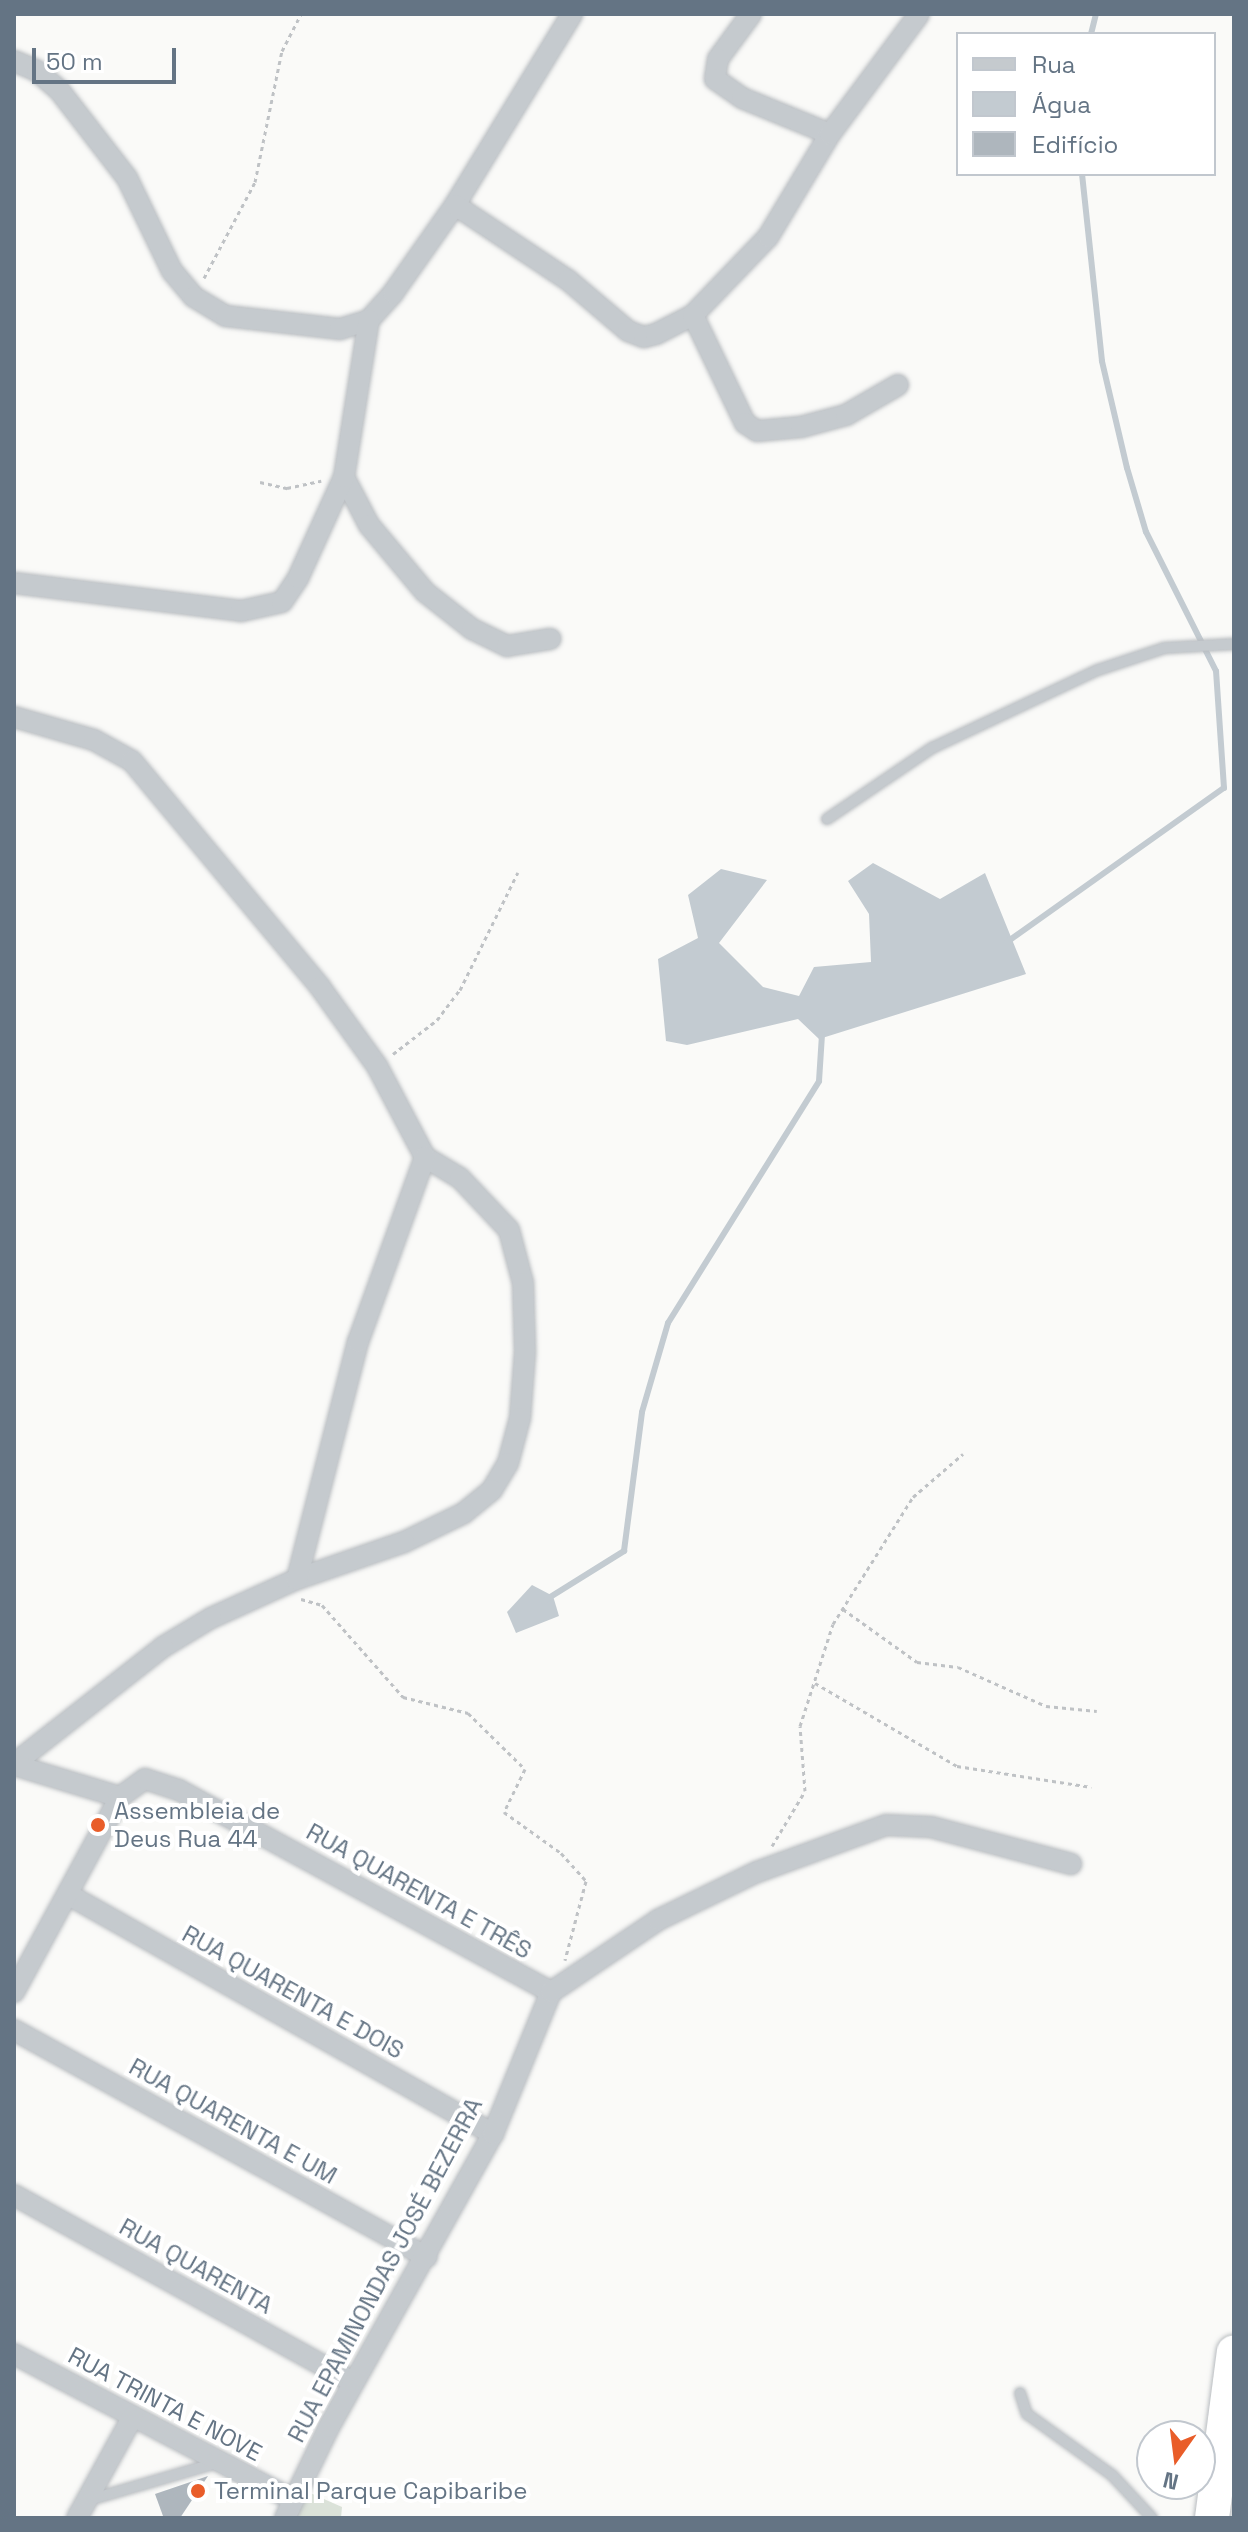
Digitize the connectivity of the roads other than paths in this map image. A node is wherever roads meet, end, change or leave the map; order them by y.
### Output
1 (572, 14) edge
2 (751, 14) edge
3 (919, 14) edge
4 (14, 61) edge
5 (830, 134) junction
6 (455, 205) junction
7 (693, 315) junction
8 (369, 320) junction
9 (898, 385) dead end
10 (344, 477) junction
11 (14, 583) edge
12 (550, 639) dead end
13 (1234, 644) edge
14 (14, 717) edge
15 (827, 819) dead end
16 (425, 1157) junction
17 (297, 1579) junction
18 (14, 1764) edge
19 (126, 1790) junction
20 (1071, 1864) dead end
21 (69, 1895) junction
22 (14, 1992) edge
23 (551, 1992) junction
24 (14, 2030) edge
25 (493, 2134) junction
26 (14, 2195) edge
27 (427, 2257) junction
28 (1234, 2352) edge
29 (14, 2354) edge
30 (353, 2382) junction
31 (1020, 2393) dead end
32 (133, 2416) junction
33 (220, 2462) junction
34 (82, 2509) edge
35 (288, 2509) edge
36 (1152, 2518) edge
37 (1212, 2518) edge

1 - 6 street
2 - 5 street
3 - 5 street
4 - 8 street
5 - 7 street
6 - 7 street
6 - 8 street
7 - 9 street
8 - 10 street
10 - 11 street
10 - 12 street
13 - 15 lane
14 - 16 street
16 - 17 street
16 - 17 street
17 - 18 street
18 - 19 street, RUA QUARENTA E TRÊS
19 - 21 street
19 - 23 street, RUA QUARENTA E TRÊS
20 - 23 street
21 - 22 street
21 - 25 street, RUA QUARENTA E DOIS
23 - 25 street, RUA EPAMINONDAS JOSÉ BEZERRA
24 - 27 street, RUA QUARENTA E UM
25 - 27 street, RUA EPAMINONDAS JOSÉ BEZERRA
26 - 30 street, RUA QUARENTA
27 - 30 street, RUA EPAMINONDAS JOSÉ BEZERRA
28 - 37 highway
29 - 32 street, RUA TRINTA E NOVE
30 - 35 street, RUA EPAMINONDAS JOSÉ BEZERRA
31 - 36 lane
32 - 33 street, RUA TRINTA E NOVE
32 - 34 street
33 - 34 lane
33 - 35 street, RUA TRINTA E NOVE

